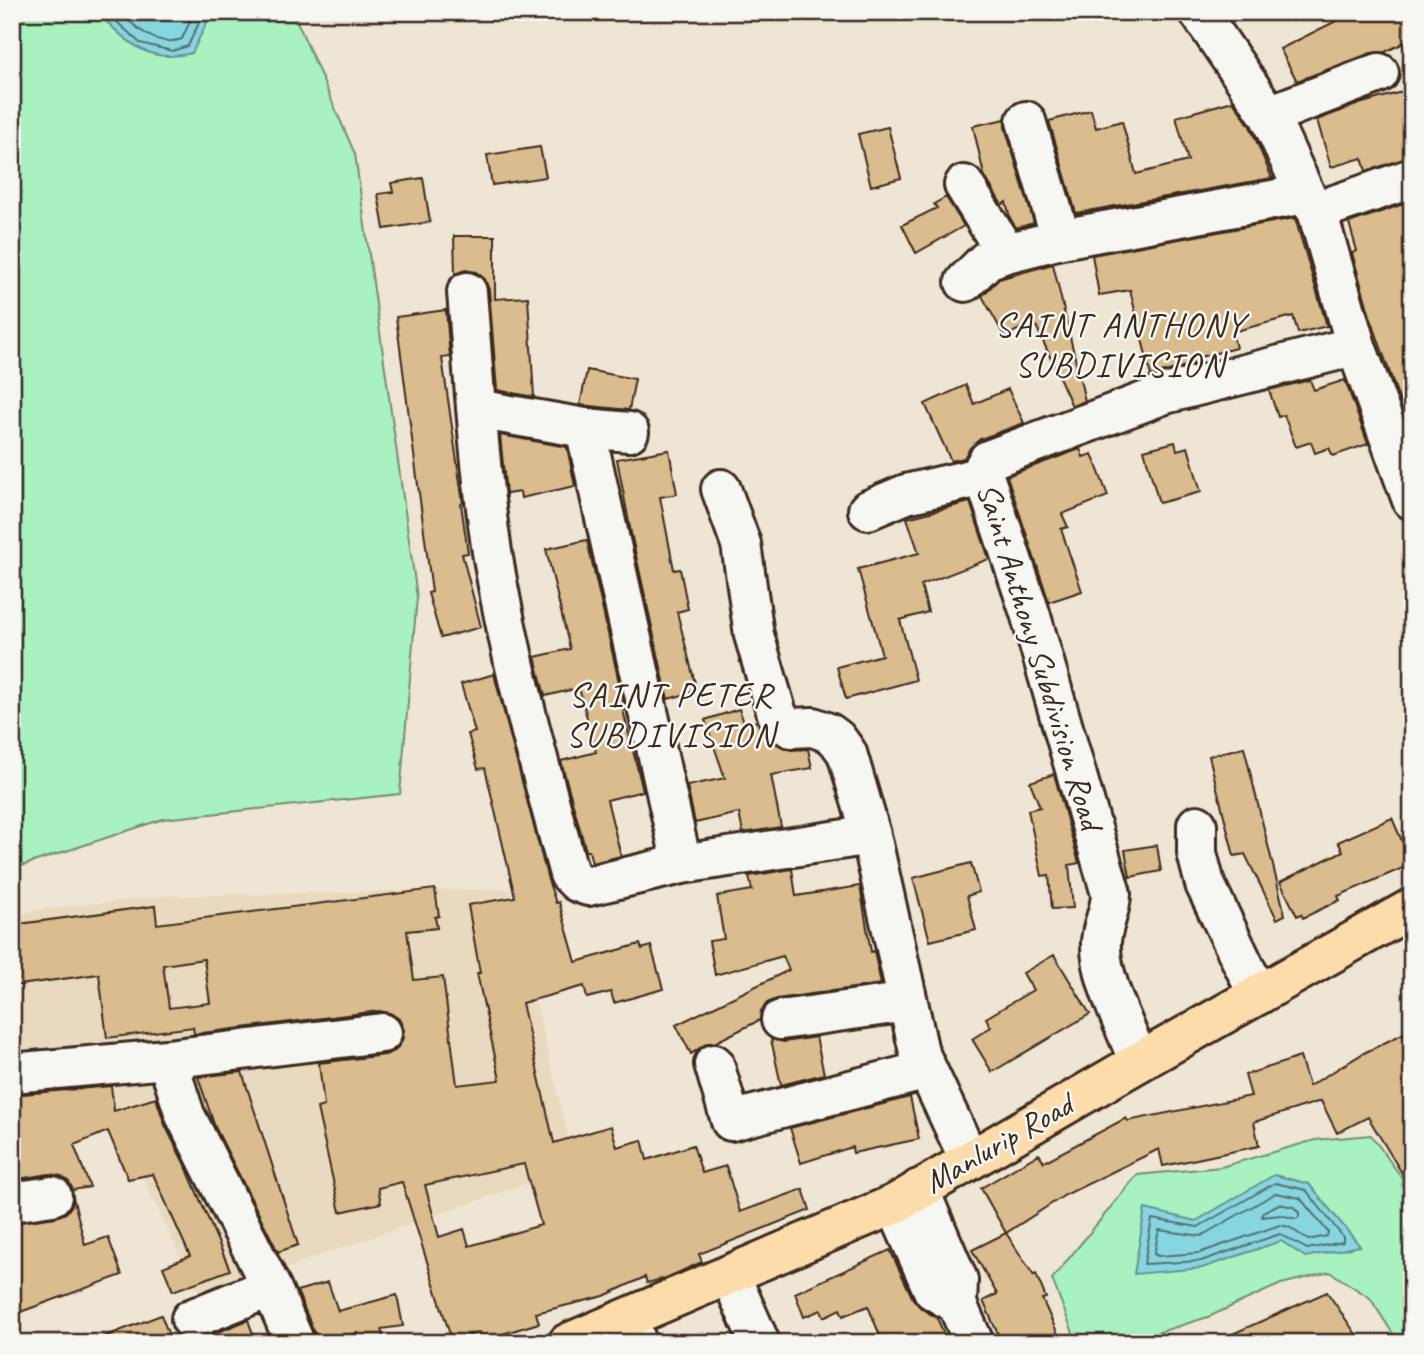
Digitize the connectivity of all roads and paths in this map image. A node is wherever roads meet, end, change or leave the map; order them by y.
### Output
1 (1199, 12) edge
2 (1379, 73) dead end
3 (1269, 115) junction
4 (1026, 121) dead end
5 (1412, 178) edge
6 (964, 185) dead end
7 (1311, 202) junction
8 (1061, 239) junction
9 (1006, 253) junction
10 (965, 282) dead end
11 (467, 292) dead end
12 (1356, 346) junction
13 (477, 410) junction
14 (585, 428) junction
15 (629, 432) dead end
16 (984, 476) junction
17 (721, 489) dead end
18 (1412, 500) edge
19 (869, 510) dead end
20 (1197, 825) dead end
21 (871, 835) junction
22 (682, 864) junction
23 (1412, 908) edge
24 (1258, 995) junction
25 (908, 1002) junction
26 (781, 1020) dead end
27 (382, 1033) dead end
28 (167, 1059) junction
29 (1139, 1062) junction
30 (714, 1064) dead end
31 (927, 1070) junction
32 (12, 1073) edge
33 (969, 1159) junction
34 (52, 1196) dead end
35 (907, 1197) junction
36 (12, 1202) edge
37 (730, 1275) junction
38 (271, 1287) junction
39 (191, 1319) dead end
40 (632, 1331) edge
41 (295, 1343) edge
42 (568, 1343) edge
43 (760, 1343) edge
44 (974, 1343) edge

1 - 3 street
2 - 3 street
3 - 7 street
4 - 8 street
5 - 7 street
6 - 9 street
7 - 8 street
7 - 12 street
8 - 9 street
9 - 10 street
11 - 13 street
12 - 16 street, Saint Anthony Subdivision Road
12 - 18 street
13 - 14 street
13 - 22 street
14 - 15 street
14 - 22 street
16 - 19 street
16 - 29 street, Saint Anthony Subdivision Road
17 - 21 street
20 - 24 street
21 - 22 street
21 - 25 street
23 - 24 main road, Manlurip Road
24 - 29 main road, Manlurip Road
25 - 26 street
25 - 31 street
27 - 28 street
28 - 32 street
28 - 38 street
29 - 33 main road, Manlurip Road
30 - 31 street
31 - 33 street
33 - 35 main road, Manlurip Road
34 - 36 street
35 - 37 main road, Manlurip Road
35 - 44 street
37 - 40 main road, Manlurip Road
37 - 43 street
38 - 39 street
38 - 41 street
40 - 42 main road, Manlurip Road

